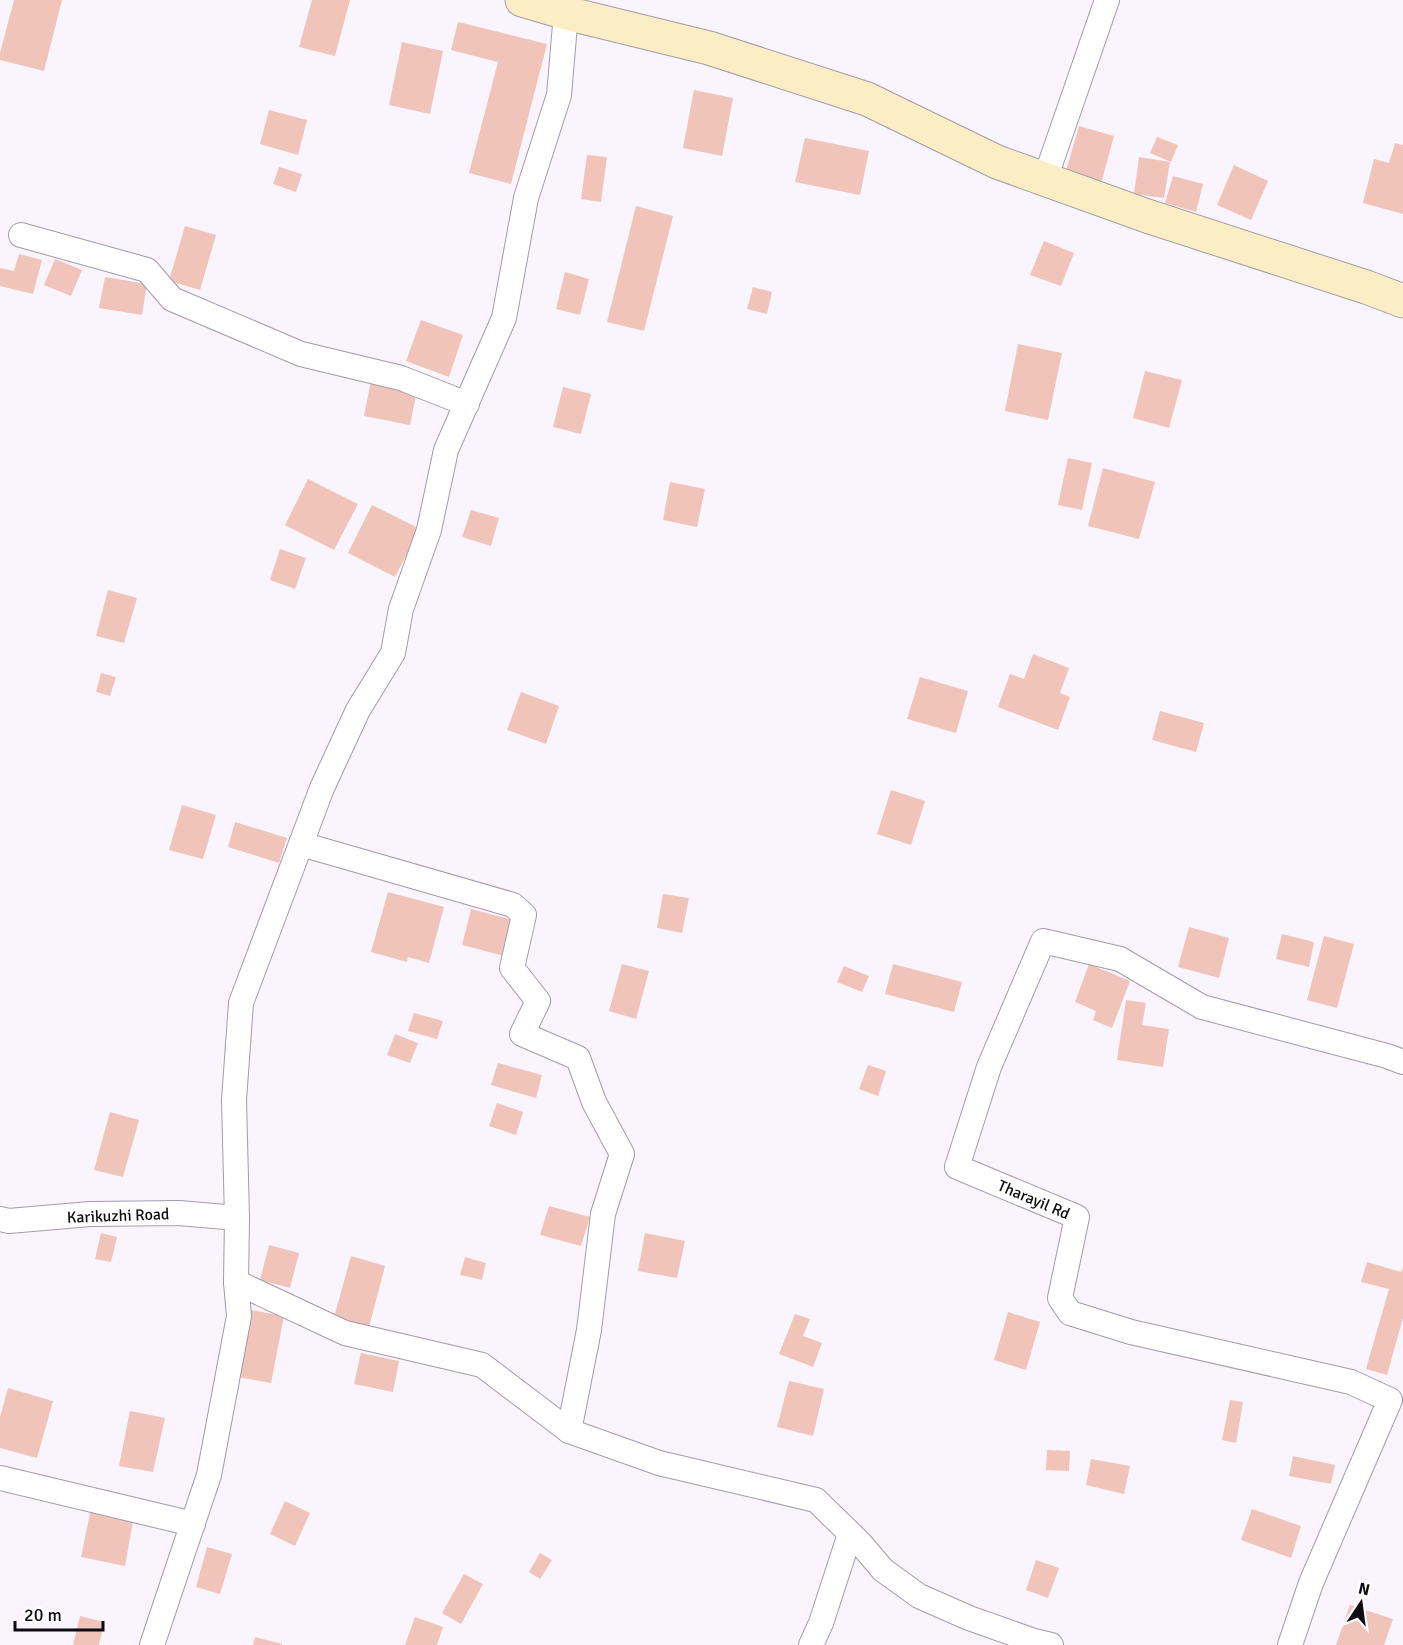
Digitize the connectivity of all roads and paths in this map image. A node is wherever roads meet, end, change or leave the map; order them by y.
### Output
1 (522, 0) edge
2 (1107, 0) edge
3 (566, 14) junction
4 (1045, 179) junction
5 (21, 235) dead end
6 (1403, 301) edge
7 (467, 404) junction
8 (301, 844) junction
9 (1403, 1062) edge
10 (237, 1218) junction
11 (0, 1220) edge
12 (236, 1282) junction
13 (568, 1431) junction
14 (0, 1478) edge
15 (193, 1524) junction
16 (850, 1534) junction
17 (152, 1645) edge
18 (810, 1645) edge
19 (1051, 1645) edge
20 (1290, 1645) edge

1 - 3 main road
2 - 4 street
3 - 4 main road
3 - 7 street
4 - 6 main road
5 - 7 street
7 - 8 street
8 - 10 street
8 - 13 street
9 - 20 street, Tharayil Rd
10 - 11 street, Karikuzhi Road
10 - 12 street
12 - 13 street
12 - 15 street
13 - 16 street
14 - 15 street
15 - 17 street
16 - 18 street
16 - 19 street

